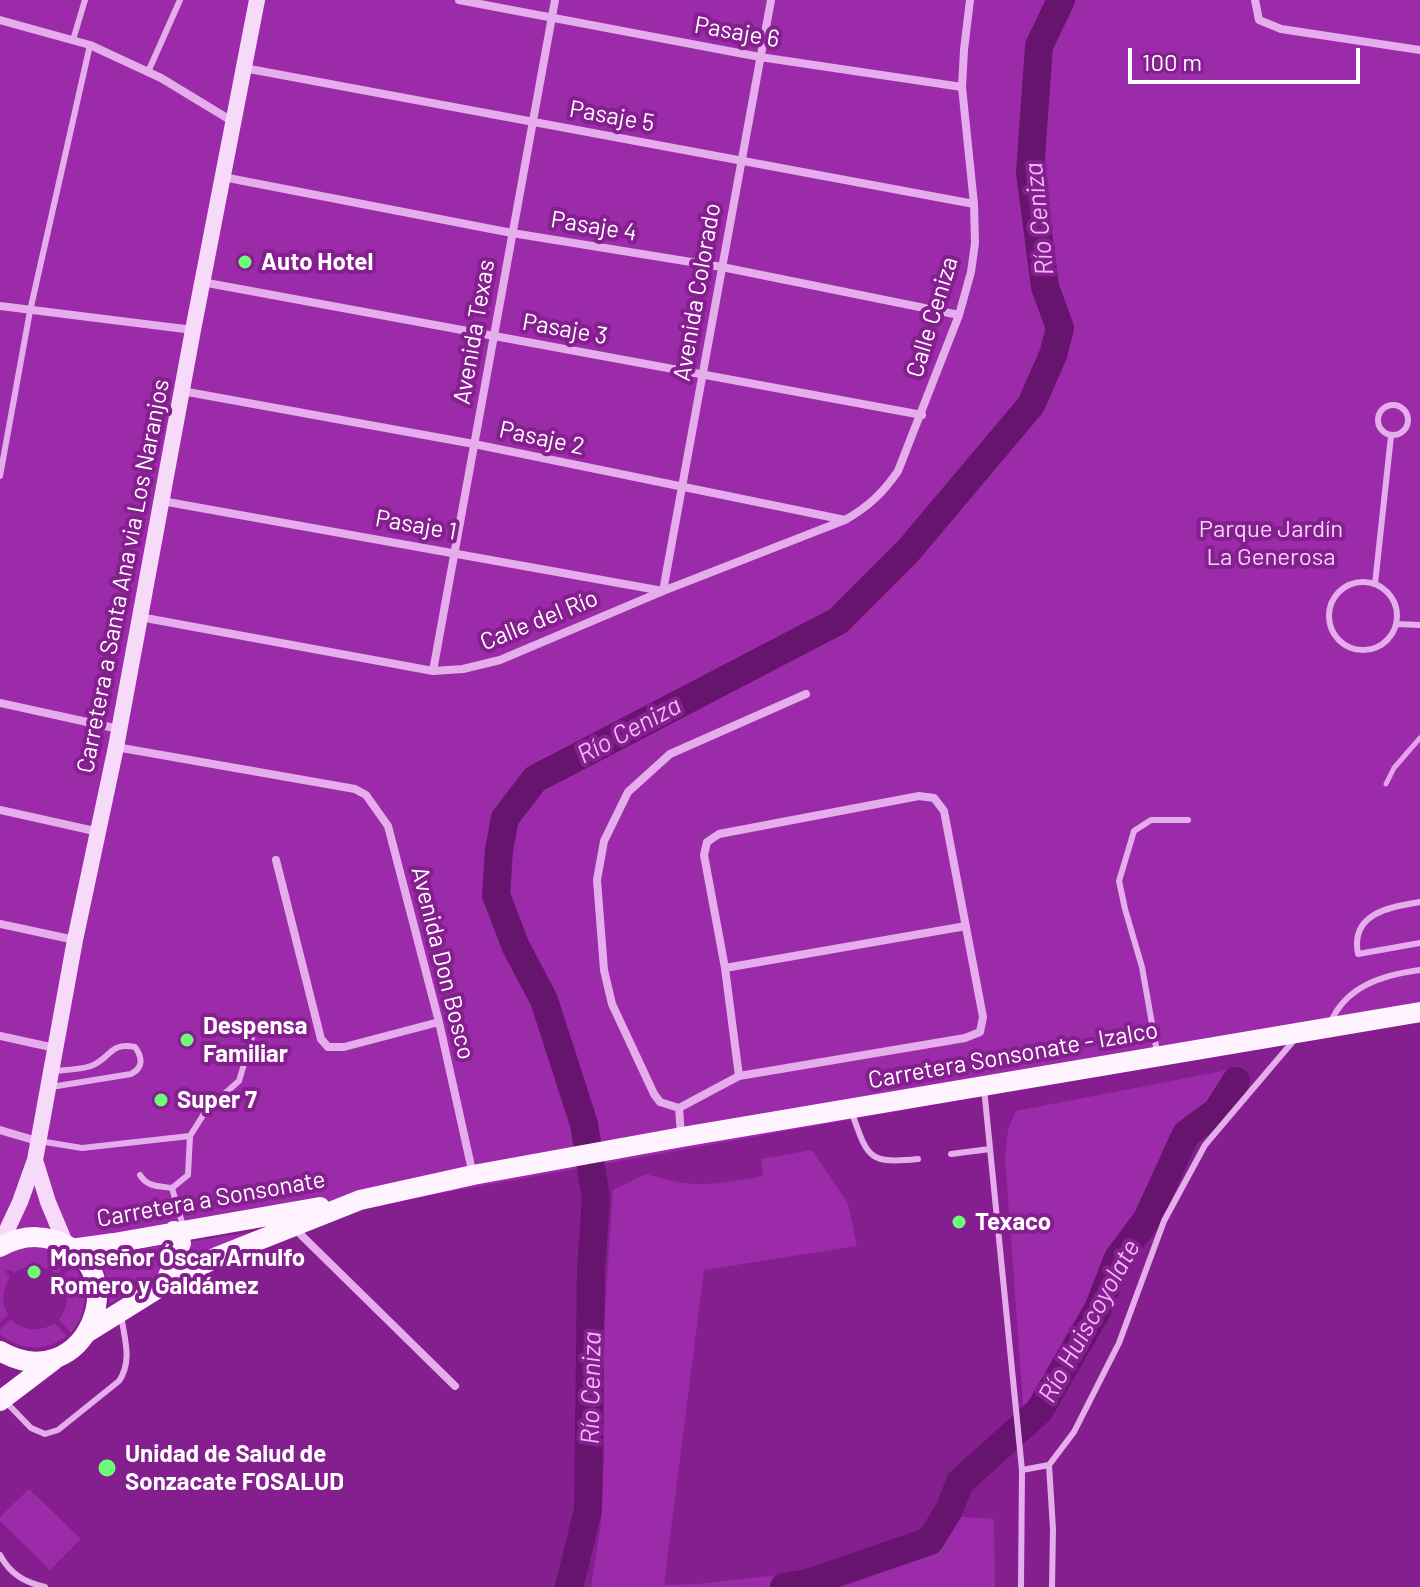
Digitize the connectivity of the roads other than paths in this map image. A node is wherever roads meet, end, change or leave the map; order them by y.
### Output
1 (85, 0) edge
2 (180, 0) edge
3 (257, 0) edge
4 (459, 0) edge
5 (555, 0) edge
6 (771, 0) edge
7 (970, 0) edge
8 (1255, 0) edge
9 (551, 18) junction
10 (0, 20) edge
11 (73, 40) junction
12 (90, 45) junction
13 (1420, 50) edge
14 (760, 57) junction
15 (243, 68) junction
16 (148, 72) junction
17 (962, 87) junction
18 (233, 122) junction
19 (533, 122) junction
20 (741, 160) junction
21 (223, 177) junction
22 (974, 204) junction
23 (512, 233) junction
24 (722, 267) junction
25 (202, 282) junction
26 (0, 306) edge
27 (30, 311) junction
28 (959, 315) junction
29 (193, 330) junction
30 (494, 337) junction
31 (702, 374) junction
32 (182, 391) junction
33 (922, 415) junction
34 (1391, 436) junction
35 (474, 444) junction
36 (0, 476) edge
37 (682, 488) junction
38 (162, 501) junction
39 (845, 520) junction
40 (455, 552) junction
41 (1375, 584) junction
42 (663, 591) junction
43 (140, 617) junction
44 (1397, 624) junction
45 (1420, 625) edge
46 (433, 671) junction
47 (806, 694) dead end
48 (0, 703) edge
49 (119, 729) junction
50 (116, 747) junction
51 (0, 810) edge
52 (1188, 820) dead end
53 (99, 832) junction
54 (276, 860) dead end
55 (1420, 902) edge
56 (0, 924) edge
57 (966, 926) junction
58 (75, 940) junction
59 (1420, 943) edge
60 (725, 968) junction
61 (1420, 970) edge
62 (1420, 1012) edge
63 (439, 1022) junction
64 (1329, 1027) junction
65 (1301, 1032) junction
66 (0, 1036) edge
67 (252, 1037) dead end
68 (55, 1048) junction
69 (1157, 1056) junction
70 (739, 1076) junction
71 (49, 1079) junction
72 (984, 1085) junction
73 (679, 1108) junction
74 (851, 1109) junction
75 (0, 1130) edge
76 (190, 1136) junction
77 (682, 1137) junction
78 (37, 1141) junction
79 (136, 1142) junction
80 (990, 1149) junction
81 (137, 1154) dead end
82 (951, 1154) dead end
83 (918, 1159) dead end
84 (35, 1160) junction
85 (140, 1175) dead end
86 (473, 1175) junction
87 (172, 1188) junction
88 (360, 1200) junction
89 (292, 1227) junction
90 (179, 1230) junction
91 (0, 1246) edge
92 (69, 1247) junction
93 (165, 1284) junction
94 (121, 1312) junction
95 (88, 1332) junction
96 (0, 1351) edge
97 (61, 1356) junction
98 (455, 1386) dead end
99 (1, 1400) edge
100 (1049, 1465) junction
101 (1022, 1470) junction
102 (0, 1555) edge
103 (45, 1587) edge
104 (1021, 1587) edge
105 (1052, 1587) edge

1 - 11 lane
2 - 16 lane
3 - 15 main road, Carretera a Santa Ana via Los Naranjos
4 - 9 street, Pasaje 6
5 - 9 street, Avenida Texas
6 - 14 street, Avenida Colorado
7 - 17 street, Calle Ceniza
8 - 13 street
9 - 14 street, Pasaje 6
9 - 19 street, Avenida Texas
10 - 11 street
11 - 12 street
12 - 16 street
12 - 27 lane
14 - 17 street, Pasaje 6
14 - 20 street, Avenida Colorado
15 - 18 main road, Carretera a Santa Ana via Los Naranjos
15 - 19 street, Pasaje 5
16 - 18 street
17 - 22 street, Calle Ceniza
18 - 21 main road, Carretera a Santa Ana via Los Naranjos
19 - 20 street, Pasaje 5
19 - 23 street, Avenida Texas
20 - 22 street, Pasaje 5
20 - 24 street, Avenida Colorado
21 - 23 street, Pasaje 4
21 - 25 main road, Carretera a Santa Ana via Los Naranjos
22 - 28 street, Calle Ceniza
23 - 24 street, Pasaje 4
23 - 30 street, Avenida Texas
24 - 28 street, Pasaje 4
24 - 31 street, Avenida Colorado
25 - 29 main road, Carretera a Santa Ana via Los Naranjos
25 - 30 street, Pasaje 3
26 - 27 street
27 - 29 street
27 - 36 lane
28 - 33 street, Calle Ceniza
29 - 32 main road, Carretera a Santa Ana via Los Naranjos
30 - 31 street, Pasaje 3
30 - 35 street, Avenida Texas
31 - 33 street, Pasaje 3
31 - 37 street, Avenida Colorado
32 - 35 street, Pasaje 2
32 - 38 main road, Carretera a Santa Ana via Los Naranjos
33 - 39 street, Calle Ceniza
34 - 34 lane
34 - 41 lane
35 - 37 street, Pasaje 2
35 - 40 street, Avenida Texas
37 - 39 street, Pasaje 2
37 - 42 street, Avenida Colorado
38 - 40 street, Pasaje 1
38 - 43 main road, Carretera a Santa Ana via Los Naranjos
39 - 42 street, Calle del Río
40 - 42 street, Pasaje 1
40 - 46 street, Avenida Texas
41 - 44 lane
41 - 44 lane
42 - 46 street, Calle del Río
43 - 46 street, Calle del Río
43 - 49 main road, Carretera a Santa Ana via Los Naranjos
44 - 45 lane
47 - 73 street
48 - 49 street
49 - 50 main road, Carretera a Santa Ana via Los Naranjos
50 - 53 main road, Carretera a Santa Ana via Los Naranjos
50 - 63 street, Avenida Don Bosco
51 - 53 street
52 - 69 lane
53 - 58 main road, Carretera a Santa Ana via Los Naranjos
54 - 63 street
55 - 59 lane
56 - 58 street
57 - 60 street
57 - 60 street
57 - 70 street
58 - 68 main road, Carretera a Santa Ana via Los Naranjos
60 - 70 street
61 - 64 lane
62 - 64 main road, Carretera Sonsonate - Izalco
63 - 86 street, Avenida Don Bosco
64 - 65 main road, Carretera Sonsonate - Izalco
65 - 69 main road, Carretera Sonsonate - Izalco
65 - 100 lane
66 - 68 street
67 - 76 lane
68 - 71 main road, Carretera a Santa Ana via Los Naranjos
69 - 72 main road, Carretera Sonsonate - Izalco
70 - 73 street
71 - 71 lane
71 - 78 main road, Carretera a Santa Ana via Los Naranjos
72 - 74 main road, Carretera Sonsonate - Izalco
72 - 80 lane
73 - 77 street
74 - 77 main road, Carretera Sonsonate - Izalco
74 - 83 lane
75 - 78 street
76 - 79 lane
76 - 87 lane
77 - 86 main road, Carretera Sonsonate - Izalco
78 - 79 lane
78 - 84 main road, Carretera a Santa Ana via Los Naranjos
79 - 81 lane
80 - 82 lane
80 - 101 lane
84 - 91 main road
84 - 92 main road
85 - 87 lane
86 - 88 main road, Carretera Sonsonate - Izalco
87 - 90 lane
88 - 89 main road
88 - 90 main road, Carretera a Sonsonate
89 - 93 main road
89 - 98 street
90 - 92 main road, Carretera a Sonsonate
90 - 93 main road
91 - 92 main road
92 - 95 main road
93 - 94 main road
94 - 95 main road
94 - 99 lane
95 - 97 main road
96 - 97 main road
97 - 99 main road
100 - 101 lane
100 - 105 lane
101 - 104 lane
102 - 103 lane

